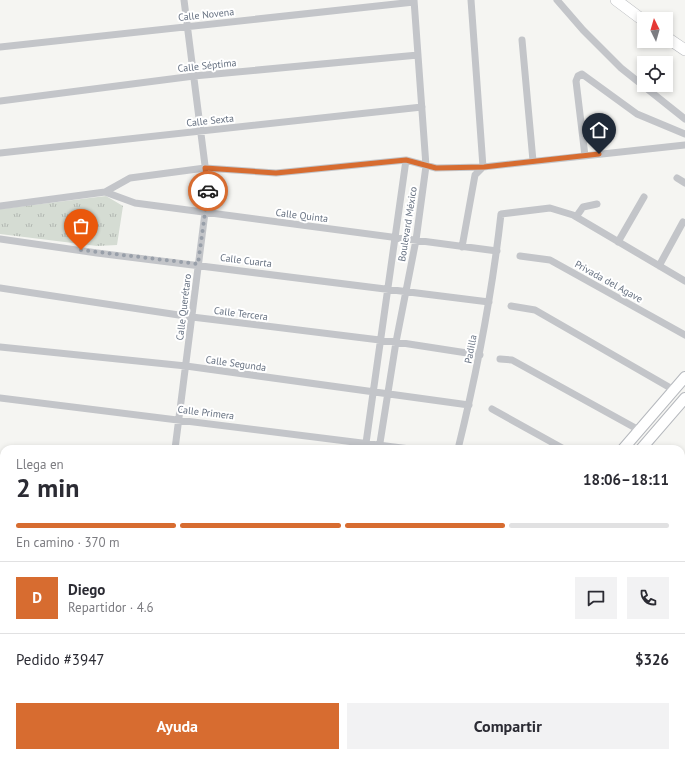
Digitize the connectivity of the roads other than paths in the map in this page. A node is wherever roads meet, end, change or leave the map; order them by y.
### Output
1 (184, 0) edge
2 (471, 0) edge
3 (557, 0) edge
4 (616, 0) edge
5 (414, 1) edge
6 (637, 16) edge
7 (188, 25) junction
8 (522, 40) dead end
9 (673, 42) edge
10 (0, 47) edge
11 (685, 50) edge
12 (418, 55) junction
13 (194, 76) junction
14 (0, 101) edge
15 (422, 107) junction
16 (685, 119) edge
17 (200, 131) junction
18 (685, 134) edge
19 (684, 145) edge
20 (0, 153) edge
21 (585, 156) junction
22 (406, 160) junction
23 (533, 161) junction
24 (426, 166) junction
25 (484, 167) junction
26 (205, 168) junction
27 (677, 178) dead end
28 (685, 183) edge
29 (105, 192) junction
30 (644, 197) dead end
31 (597, 204) dead end
32 (0, 206) edge
33 (205, 213) junction
34 (576, 217) junction
35 (683, 222) dead end
36 (395, 237) junction
37 (0, 239) edge
38 (416, 240) junction
39 (618, 242) junction
40 (462, 247) junction
41 (497, 251) junction
42 (520, 256) dead end
43 (198, 264) junction
44 (659, 266) junction
45 (685, 281) edge
46 (0, 288) edge
47 (388, 288) junction
48 (405, 291) junction
49 (489, 302) junction
50 (511, 306) dead end
51 (192, 317) junction
52 (685, 335) edge
53 (381, 340) junction
54 (396, 342) junction
55 (0, 346) edge
56 (480, 355) junction
57 (500, 359) dead end
58 (186, 366) junction
59 (685, 377) edge
60 (674, 390) junction
61 (373, 393) junction
62 (388, 393) junction
63 (0, 398) edge
64 (685, 398) edge
65 (469, 405) junction
66 (492, 409) dead end
67 (179, 419) junction
68 (639, 430) junction
69 (176, 445) edge
70 (360, 445) edge
71 (367, 445) edge
72 (380, 445) edge
73 (459, 445) edge
74 (557, 445) edge
75 (626, 445) edge
76 (644, 445) edge

1 - 7 street, Calle Querétaro
2 - 25 street
3 - 16 street
4 - 6 main road
5 - 7 street, Calle Novena
5 - 12 street, Boulevard México
7 - 10 street, Calle Novena
7 - 13 street, Calle Querétaro
8 - 23 street
9 - 11 main road
12 - 13 street, Calle Séptima
12 - 15 street, Boulevard México
13 - 14 street, Calle Séptima
13 - 17 street, Calle Querétaro
15 - 17 street, Calle Sexta
15 - 24 street, Boulevard México
17 - 20 street, Calle Sexta
17 - 26 street, Calle Querétaro
18 - 19 street
18 - 21 street
19 - 21 street
21 - 23 street
22 - 24 street
22 - 26 street
22 - 36 street, Boulevard México
23 - 25 street
24 - 25 street
24 - 38 street, Boulevard México
25 - 40 street
26 - 29 street
26 - 33 street, Calle Querétaro
27 - 28 street
29 - 32 street
29 - 33 street, Calle Quinta
30 - 39 street
31 - 34 street
33 - 36 street, Calle Quinta
33 - 43 street, Calle Querétaro
34 - 39 street
34 - 41 street, Padilla
35 - 44 street
36 - 38 street, Calle Quinta
36 - 47 street, Boulevard México
37 - 43 street, Calle Cuarta
38 - 40 street, Calle Quinta
38 - 48 street, Boulevard México
39 - 44 street
40 - 41 street, Calle Quinta
41 - 49 street, Padilla
42 - 52 street, Privada del Agave
43 - 47 street, Calle Cuarta
43 - 51 street, Calle Querétaro
44 - 45 street
46 - 51 street, Calle Tercera
47 - 48 street, Calle Cuarta
47 - 53 street, Boulevard México
48 - 49 street, Calle Cuarta
48 - 54 street, Boulevard México
49 - 56 street, Padilla
50 - 60 street
51 - 53 street, Calle Tercera
51 - 58 street, Calle Querétaro
53 - 54 street, Calle Tercera
53 - 61 street, Boulevard México
54 - 56 street, Calle Tercera
54 - 62 street, Boulevard México
55 - 58 street, Calle Segunda
56 - 65 street, Padilla
57 - 68 street
58 - 61 street, Calle Segunda
58 - 67 street, Calle Querétaro
59 - 60 street
60 - 68 street
61 - 62 street, Calle Segunda
61 - 71 street, Boulevard México
62 - 65 street, Calle Segunda
62 - 72 street, Boulevard México
63 - 67 street, Calle Primera
64 - 76 street
65 - 73 street, Padilla
66 - 74 street
67 - 69 street, Calle Querétaro
67 - 70 street, Calle Primera
68 - 75 street

